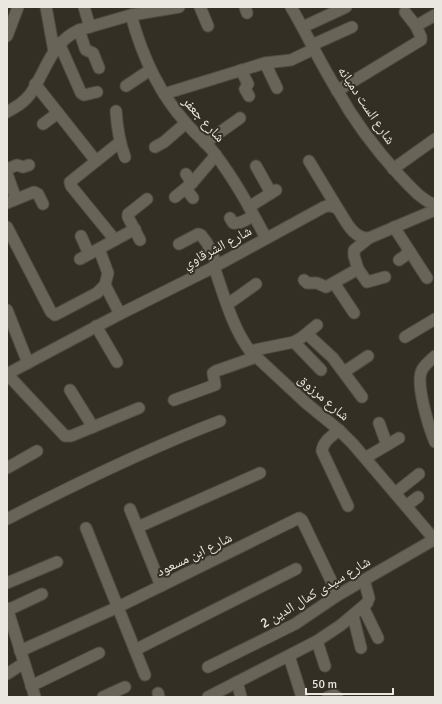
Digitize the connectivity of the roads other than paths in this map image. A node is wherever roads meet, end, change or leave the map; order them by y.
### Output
1 (17, 7) edge
2 (46, 7) edge
3 (84, 7) edge
4 (178, 7) edge
5 (200, 7) edge
6 (291, 7) edge
7 (346, 7) edge
8 (167, 8) edge
9 (7, 11) edge
10 (405, 12) dead end
11 (131, 15) junction
12 (435, 15) edge
13 (208, 26) dead end
14 (416, 26) junction
15 (303, 27) junction
16 (352, 27) dead end
17 (85, 28) junction
18 (7, 36) edge
19 (56, 47) junction
20 (313, 47) junction
21 (264, 63) junction
22 (99, 68) dead end
23 (150, 70) junction
24 (241, 70) junction
25 (35, 84) junction
26 (126, 86) dead end
27 (277, 88) dead end
28 (337, 91) junction
29 (97, 92) dead end
30 (164, 94) junction
31 (249, 96) dead end
32 (116, 111) dead end
33 (7, 112) edge
34 (58, 113) junction
35 (240, 118) dead end
36 (186, 123) junction
37 (43, 124) dead end
38 (435, 139) edge
39 (120, 142) junction
40 (205, 143) junction
41 (155, 147) dead end
42 (216, 155) junction
43 (125, 157) dead end
44 (309, 161) dead end
45 (96, 162) junction
46 (28, 165) dead end
47 (256, 166) dead end
48 (7, 169) edge
49 (393, 169) junction
50 (7, 174) edge
51 (175, 198) dead end
52 (147, 199) dead end
53 (12, 201) edge
54 (43, 204) dead end
55 (435, 205) edge
56 (338, 209) junction
57 (435, 210) edge
58 (251, 211) junction
59 (230, 218) dead end
60 (7, 227) edge
61 (394, 227) junction
62 (135, 229) junction
63 (81, 236) dead end
64 (266, 238) junction
65 (369, 238) junction
66 (115, 240) junction
67 (140, 240) dead end
68 (179, 244) dead end
69 (410, 252) junction
70 (89, 254) junction
71 (399, 260) dead end
72 (216, 266) junction
73 (358, 269) junction
74 (385, 277) dead end
75 (427, 278) dead end
76 (304, 280) dead end
77 (334, 283) junction
78 (256, 284) dead end
79 (105, 285) junction
80 (228, 304) junction
81 (7, 310) edge
82 (354, 313) dead end
83 (120, 314) junction
84 (435, 318) edge
85 (317, 325) dead end
86 (96, 326) junction
87 (307, 334) junction
88 (406, 337) dead end
89 (294, 342) junction
90 (253, 354) junction
91 (368, 356) dead end
92 (435, 356) edge
93 (117, 362) dead end
94 (28, 363) junction
95 (321, 370) dead end
96 (344, 372) junction
97 (7, 374) edge
98 (70, 390) dead end
99 (362, 397) dead end
100 (174, 400) dead end
101 (138, 408) dead end
102 (220, 421) dead end
103 (379, 423) dead end
104 (93, 427) junction
105 (339, 430) junction
106 (399, 438) dead end
107 (435, 442) edge
108 (388, 445) junction
109 (37, 451) dead end
110 (365, 458) junction
111 (7, 468) edge
112 (260, 473) dead end
113 (419, 474) dead end
114 (395, 493) junction
115 (418, 497) dead end
116 (348, 506) dead end
117 (406, 506) junction
118 (130, 508) dead end
119 (7, 519) edge
120 (138, 527) junction
121 (86, 528) dead end
122 (435, 539) edge
123 (57, 562) dead end
124 (296, 569) dead end
125 (364, 580) junction
126 (7, 583) edge
127 (161, 586) junction
128 (42, 594) dead end
129 (338, 595) junction
130 (118, 607) junction
131 (363, 608) junction
132 (7, 609) edge
133 (353, 616) junction
134 (378, 638) dead end
135 (317, 641) junction
136 (361, 648) dead end
137 (135, 650) junction
138 (20, 651) junction
139 (99, 653) dead end
140 (289, 656) junction
141 (24, 663) junction
142 (326, 666) dead end
143 (208, 667) dead end
144 (7, 674) edge
145 (145, 675) dead end
146 (237, 682) junction
147 (31, 686) junction
148 (125, 687) dead end
149 (35, 697) edge
150 (103, 697) edge
151 (208, 697) edge
152 (241, 697) edge
153 (302, 697) edge
154 (328, 697) edge
155 (338, 697) edge

1 - 9 street
1 - 18 street
2 - 19 street
3 - 17 street
4 - 8 street
5 - 13 street
6 - 15 street, شارع الست دميانه
7 - 15 street
8 - 11 street
10 - 14 street
11 - 17 street
11 - 23 street, شارع جعفر
12 - 14 street
14 - 28 street
15 - 20 street, شارع الست دميانه
16 - 20 street
17 - 19 street
17 - 22 street
19 - 25 street
19 - 29 street
20 - 21 street
20 - 28 street, شارع الست دميانه
21 - 24 street
21 - 27 street
23 - 26 street
23 - 30 street, شارع جعفر
24 - 30 street
24 - 31 street
25 - 33 street
25 - 34 street
28 - 49 street, شارع الست دميانه
30 - 36 street, شارع جعفر
32 - 39 street
34 - 37 street
34 - 45 street
35 - 40 street
36 - 40 street, شارع جعفر
36 - 41 street
38 - 49 street
39 - 43 street
39 - 45 street
40 - 42 street, شارع جعفر
42 - 51 street
42 - 58 street, شارع جعفر
44 - 56 street
45 - 66 street
46 - 48 street
47 - 58 street
49 - 55 street, شارع الست دميانه
50 - 53 street
52 - 62 street
53 - 54 street
56 - 64 street, شارع الشرقاوي
56 - 65 street
57 - 61 street
58 - 59 street
58 - 64 street, شارع جعفر
60 - 79 street
61 - 65 street
61 - 69 street
62 - 66 street
62 - 67 street
63 - 70 street
64 - 72 street, شارع الشرقاوي
65 - 73 street
66 - 70 street
68 - 72 street, شارع مرزوق
69 - 71 street
69 - 75 street
70 - 79 street
72 - 80 street, شارع مرزوق
72 - 83 street, شارع الشرقاوي
73 - 74 street
73 - 77 street
76 - 77 street
77 - 82 street
78 - 80 street
79 - 83 street
80 - 90 street, شارع مرزوق
81 - 94 street
83 - 86 street, شارع الشرقاوي
84 - 88 street
85 - 87 street
86 - 93 street
86 - 94 street, شارع الشرقاوي
87 - 89 street
87 - 96 street
89 - 90 street
89 - 95 street
90 - 100 street
90 - 105 street, شارع مرزوق
91 - 96 street
92 - 107 street
94 - 97 street, شارع الشرقاوي
96 - 99 street
97 - 104 street
98 - 104 street
101 - 104 street
102 - 119 street
103 - 108 street
105 - 110 street, شارع مرزوق
105 - 116 street
106 - 108 street
108 - 110 street
109 - 111 street
110 - 114 street, شارع مرزوق
112 - 120 street
113 - 114 street
114 - 117 street, شارع مرزوق
115 - 117 street
117 - 122 street, شارع مرزوق
118 - 120 street
120 - 127 street
121 - 130 street
122 - 125 street, شارع سيدى كمال الدين 2
123 - 126 street
124 - 137 street
125 - 129 street, شارع سيدى كمال الدين 2
125 - 131 street
127 - 129 street, شارع ابن مسعود
127 - 130 street, شارع ابن مسعود
128 - 132 street
129 - 143 street, شارع سيدى كمال الدين 2
130 - 137 street
130 - 138 street, شارع ابن مسعود
131 - 133 street
131 - 134 street
132 - 138 street
133 - 135 street
133 - 136 street
135 - 140 street
135 - 142 street
137 - 145 street
138 - 141 street
139 - 147 street
140 - 146 street
140 - 153 street
141 - 144 street
141 - 147 street
146 - 151 street
146 - 152 street
147 - 149 street
148 - 150 street
154 - 155 street

